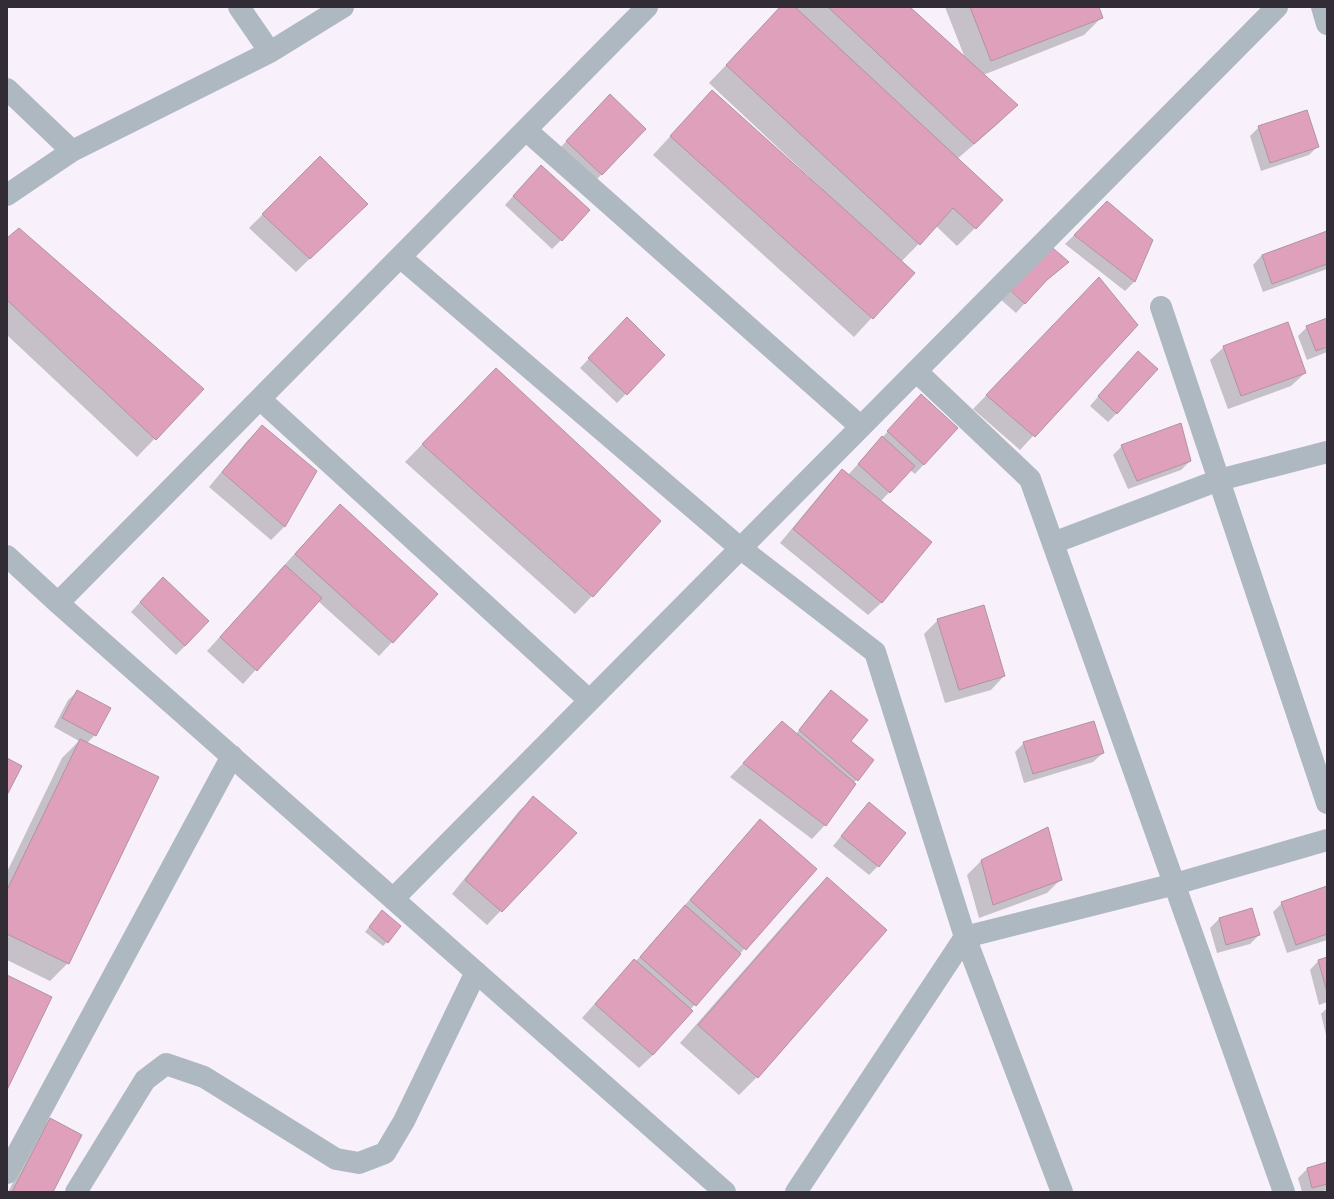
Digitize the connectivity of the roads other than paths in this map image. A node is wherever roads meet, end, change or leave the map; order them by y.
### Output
1 (239, 7) edge
2 (343, 7) edge
3 (647, 7) edge
4 (1277, 7) edge
5 (1322, 7) edge
6 (1327, 24) edge
7 (270, 52) junction
8 (7, 89) edge
9 (526, 130) junction
10 (72, 151) junction
11 (7, 195) edge
12 (400, 257) junction
13 (1161, 308) dead end
14 (916, 371) junction
15 (260, 400) junction
16 (860, 427) junction
17 (1327, 452) edge
18 (1219, 480) junction
19 (1053, 543) junction
20 (740, 548) junction
21 (7, 556) edge
22 (58, 604) junction
23 (589, 700) junction
24 (232, 756) junction
25 (1327, 803) edge
26 (1327, 840) edge
27 (1174, 884) junction
28 (393, 899) junction
29 (965, 937) junction
30 (476, 972) junction
31 (7, 1173) edge
32 (76, 1192) edge
33 (725, 1192) edge
34 (796, 1192) edge
35 (1062, 1192) edge
36 (1284, 1192) edge

1 - 7 street
2 - 7 street
3 - 9 street
4 - 14 street
5 - 6 street
7 - 10 street
8 - 10 street
9 - 12 street
9 - 16 street
10 - 11 street
12 - 15 street
12 - 20 street
13 - 18 street
14 - 16 street
14 - 19 street
15 - 22 street
15 - 23 street
16 - 20 street
17 - 18 street
18 - 19 street
18 - 25 street
19 - 27 street
20 - 23 street
20 - 29 street
21 - 22 street
22 - 24 street
23 - 28 street
24 - 28 street
24 - 31 street
26 - 27 street
27 - 29 street
27 - 36 street
28 - 30 street
29 - 34 street
29 - 35 street
30 - 32 street
30 - 33 street

